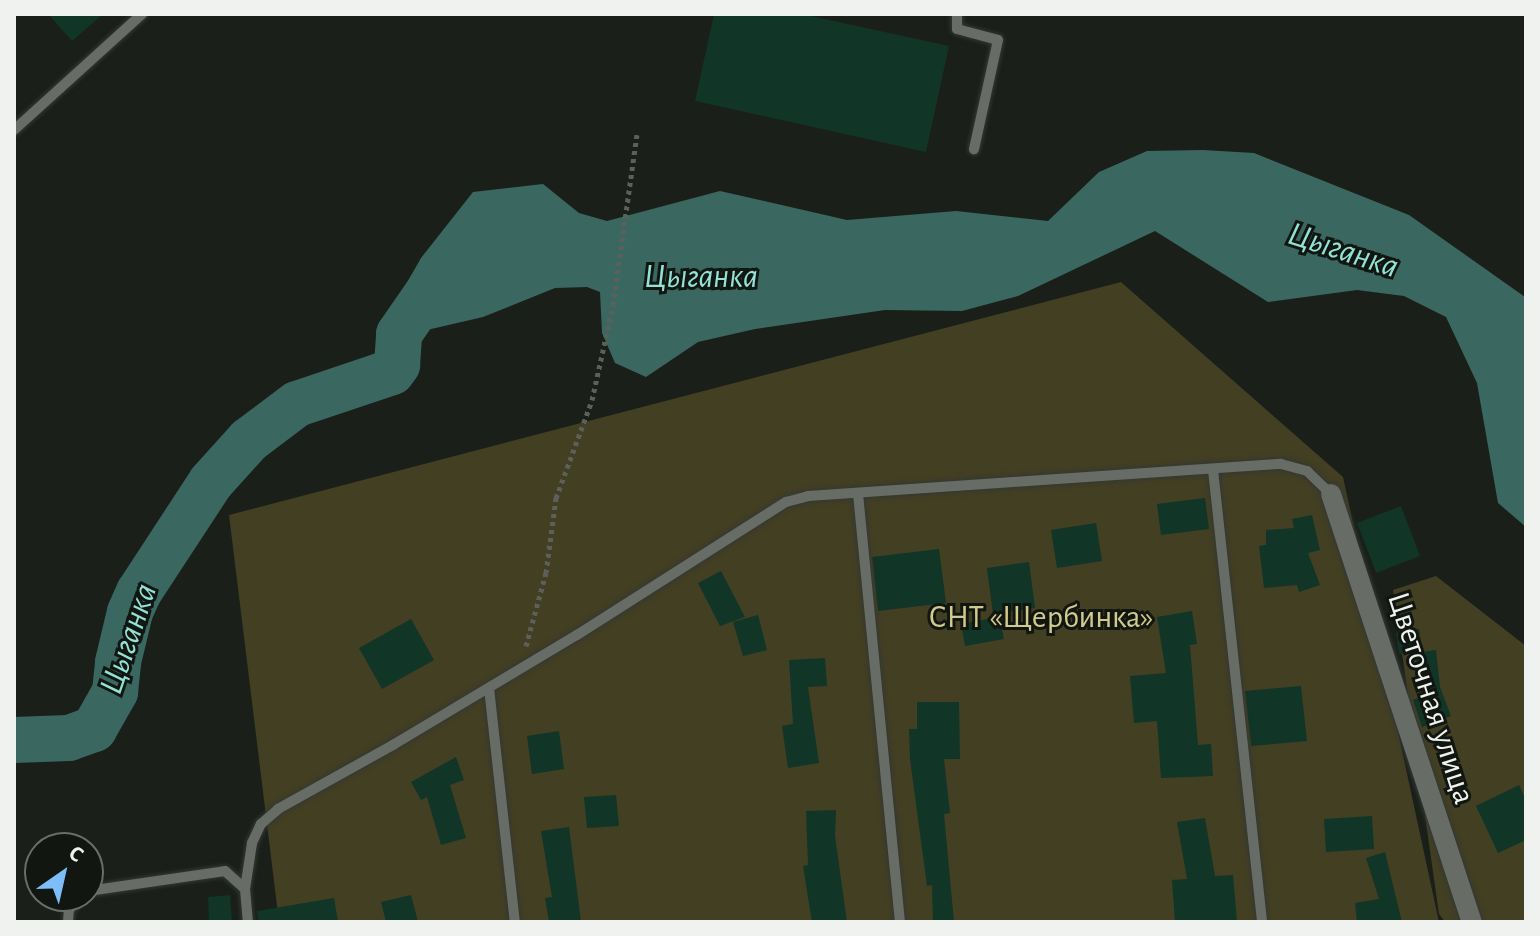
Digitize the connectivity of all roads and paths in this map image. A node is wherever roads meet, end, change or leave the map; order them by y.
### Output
1 (142, 14) edge
2 (957, 14) edge
3 (14, 130) edge
4 (637, 135) dead end
5 (974, 149) dead end
6 (1213, 470) junction
7 (858, 494) junction
8 (1331, 494) joint
9 (519, 670) junction
10 (489, 688) junction
11 (104, 889) edge
12 (245, 889) junction
13 (248, 922) edge
14 (515, 922) edge
15 (900, 922) edge
16 (1262, 922) edge
17 (1472, 922) edge

1 - 3 lane
2 - 5 lane
4 - 9 path
6 - 7 lane
6 - 8 lane
6 - 16 lane
7 - 9 lane
7 - 15 lane
8 - 17 street, Цветочная улица
9 - 10 lane
10 - 12 lane
10 - 14 lane
11 - 12 lane
12 - 13 lane

